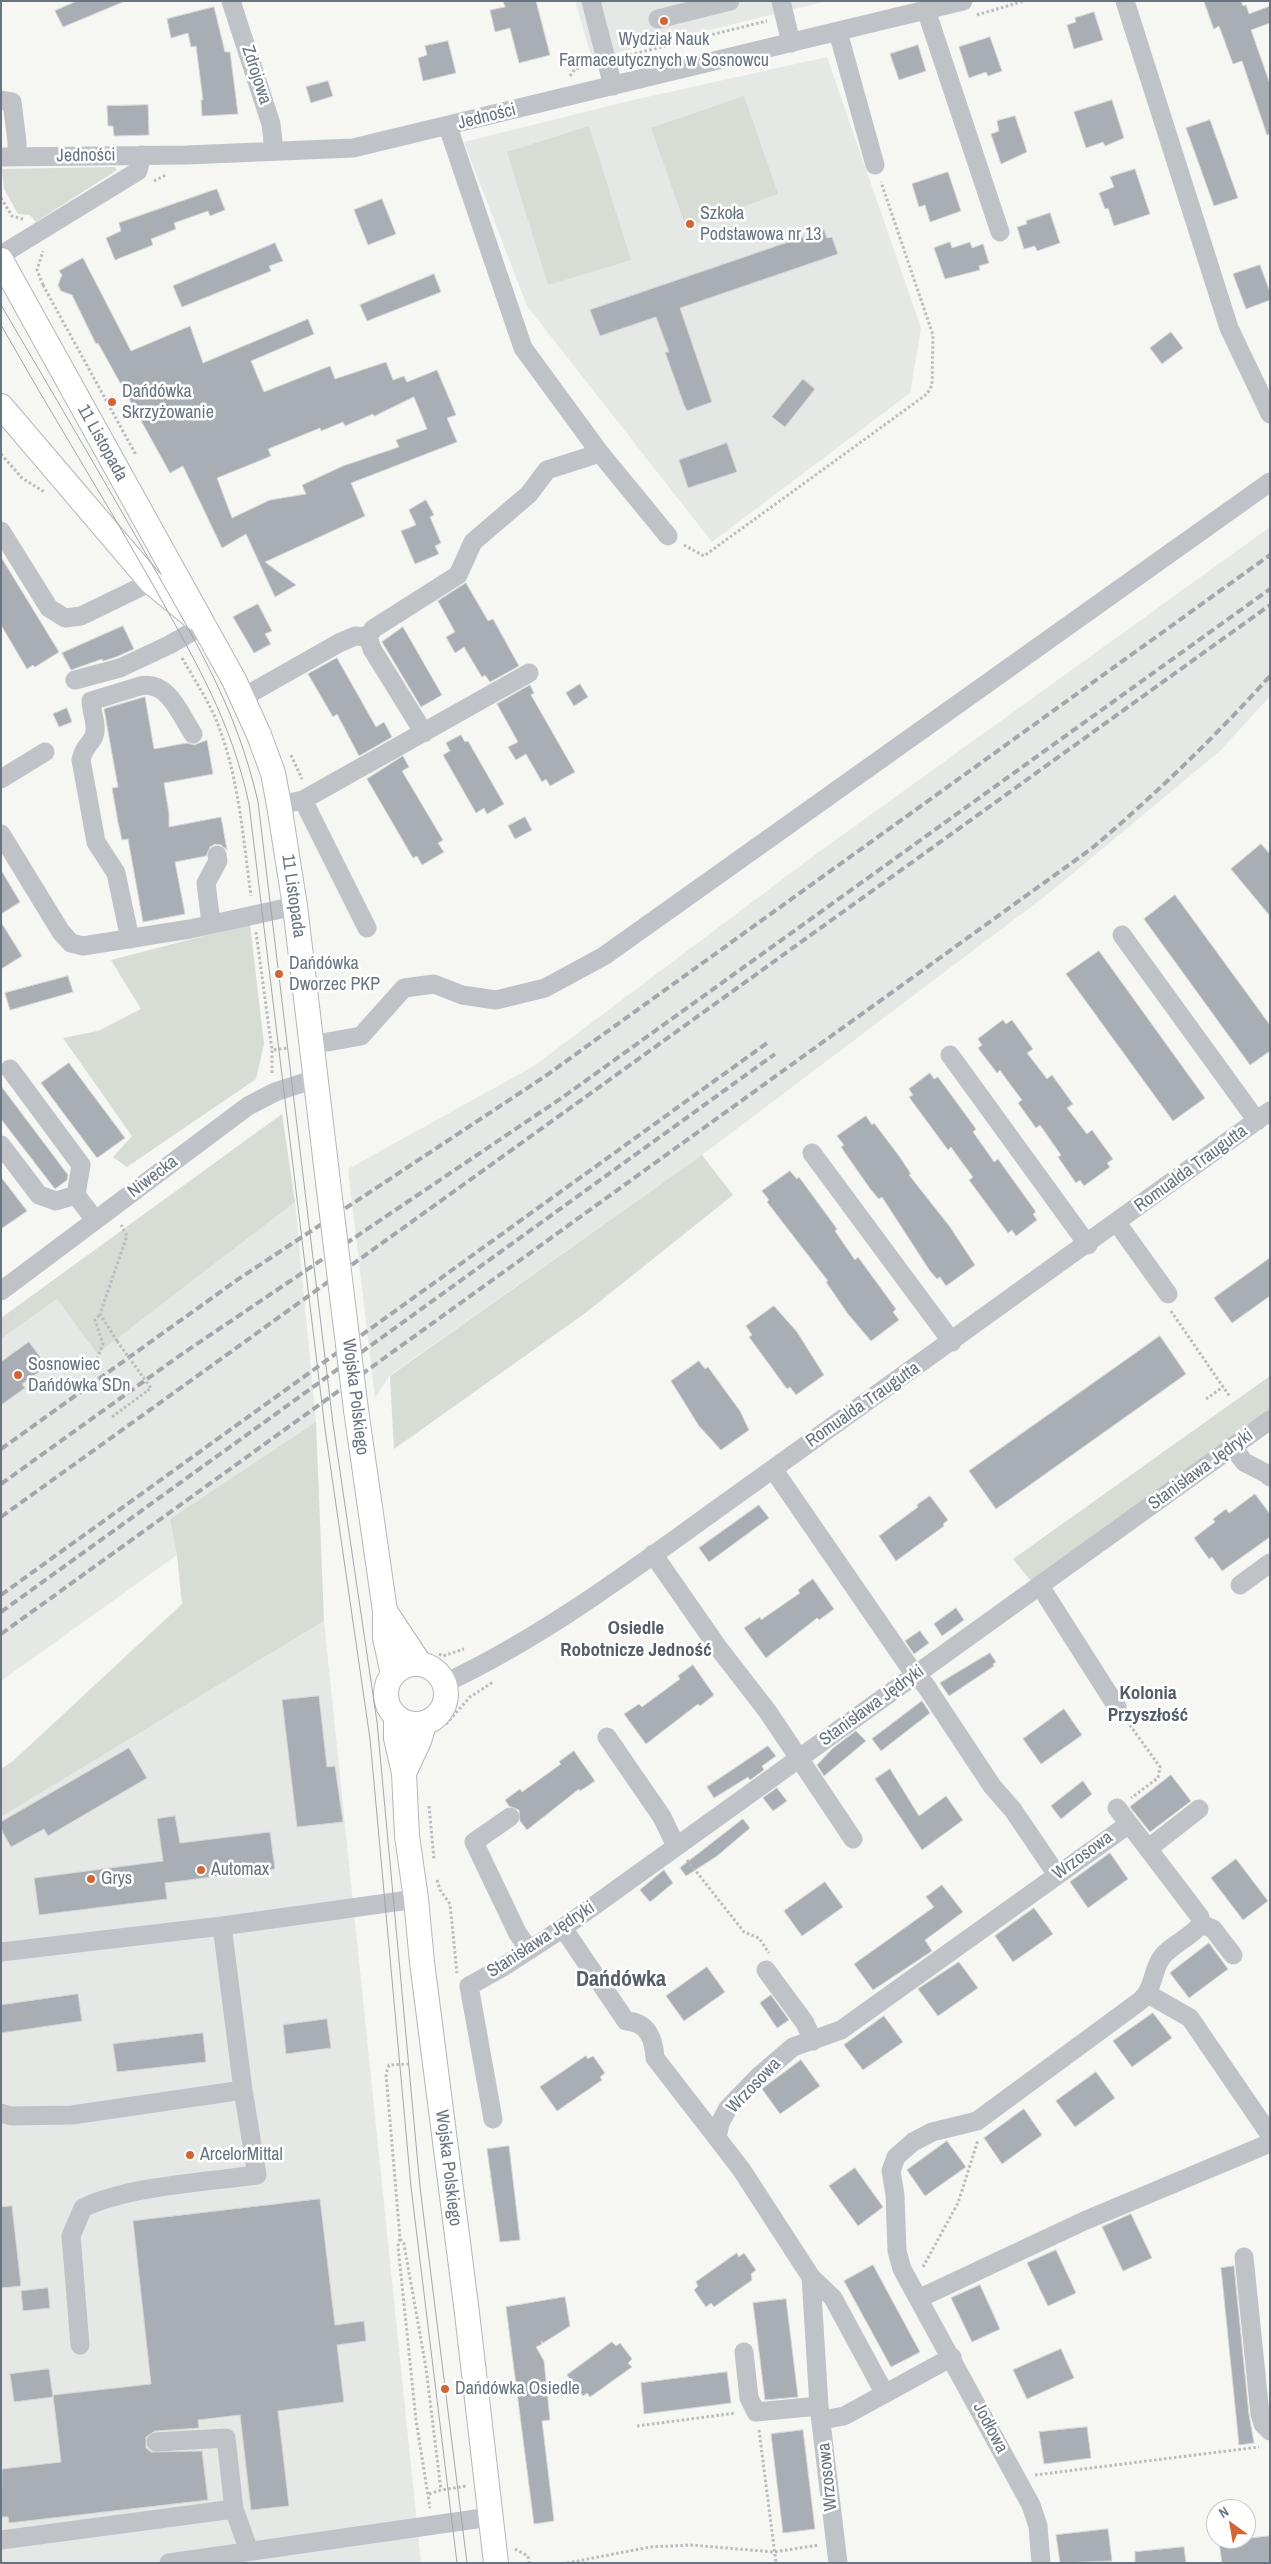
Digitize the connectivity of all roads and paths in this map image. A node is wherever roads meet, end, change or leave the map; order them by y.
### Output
1 (231, 1) edge
2 (590, 1) edge
3 (730, 1) edge
4 (963, 1) edge
5 (1125, 1) edge
6 (783, 9) edge
7 (926, 10) junction
8 (658, 19) dead end
9 (838, 32) junction
10 (791, 43) junction
11 (606, 60) junction
12 (566, 82) dead end
13 (613, 86) junction
14 (1, 100) edge
15 (448, 126) junction
16 (274, 151) junction
17 (142, 155) junction
18 (9, 157) edge
19 (875, 165) joint
20 (1000, 232) dead end
21 (1, 255) edge
22 (1, 260) edge
23 (43, 285) dead end
24 (101, 389) dead end
25 (1, 406) edge
26 (1270, 414) edge
27 (600, 453) junction
28 (1, 454) edge
29 (1270, 482) edge
30 (46, 493) dead end
31 (1, 531) edge
32 (668, 536) joint
33 (151, 582) junction
34 (204, 626) junction
35 (368, 637) junction
36 (174, 642) junction
37 (529, 673) dead end
38 (75, 680) dead end
39 (242, 698) junction
40 (193, 734) dead end
41 (424, 734) junction
42 (45, 752) dead end
43 (1, 779) edge
44 (303, 800) junction
45 (279, 806) junction
46 (1, 834) edge
47 (217, 855) dead end
48 (295, 906) junction
49 (253, 914) junction
50 (211, 923) junction
51 (367, 928) dead end
52 (1122, 935) dead end
53 (130, 939) junction
54 (312, 1045) junction
55 (272, 1050) dead end
56 (950, 1055) dead end
57 (10, 1069) dead end
58 (315, 1079) junction
59 (1263, 1116) edge
60 (1, 1145) edge
61 (812, 1153) dead end
62 (328, 1182) joint
63 (76, 1195) junction
64 (95, 1220) junction
65 (1117, 1223) junction
66 (121, 1225) dead end
67 (1088, 1245) junction
68 (1, 1291) edge
69 (1168, 1294) joint
70 (100, 1314) junction
71 (952, 1342) junction
72 (97, 1358) dead end
73 (1223, 1387) junction
74 (1230, 1397) dead end
75 (1206, 1399) dead end
76 (112, 1417) dead end
77 (1270, 1420) edge
78 (1233, 1447) junction
79 (773, 1469) junction
80 (1270, 1477) edge
81 (653, 1554) junction
82 (1270, 1563) edge
83 (1240, 1585) dead end
84 (1040, 1586) junction
85 (385, 1611) junction
86 (420, 1664) junction
87 (393, 1674) junction
88 (916, 1674) junction
89 (445, 1683) junction
90 (482, 1689) dead end
91 (1116, 1707) joint
92 (396, 1717) junction
93 (433, 1725) junction
94 (607, 1737) dead end
95 (798, 1760) junction
96 (404, 1773) junction
97 (428, 1798) dead end
98 (1117, 1808) joint
99 (1199, 1809) dead end
100 (510, 1818) dead end
101 (1129, 1824) junction
102 (853, 1839) dead end
103 (676, 1846) junction
104 (1149, 1848) junction
105 (435, 1867) dead end
106 (1057, 1875) junction
107 (436, 1877) dead end
108 (416, 1899) junction
109 (1201, 1924) junction
110 (222, 1926) junction
111 (562, 1928) junction
112 (529, 1949) junction
113 (1, 1952) edge
114 (1233, 1954) dead end
115 (766, 1970) joint
116 (463, 1982) junction
117 (1148, 1994) junction
118 (813, 2041) junction
119 (409, 2064) dead end
120 (243, 2090) junction
121 (1, 2113) edge
122 (493, 2119) dead end
123 (977, 2121) junction
124 (1270, 2135) edge
125 (717, 2138) junction
126 (1270, 2143) edge
127 (400, 2238) junction
128 (1244, 2257) dead end
129 (811, 2278) junction
130 (918, 2294) junction
131 (80, 2346) dead end
132 (744, 2352) dead end
133 (952, 2358) junction
134 (885, 2394) junction
135 (756, 2412) junction
136 (820, 2413) junction
137 (637, 2426) dead end
138 (1270, 2431) edge
139 (156, 2442) dead end
140 (1260, 2447) dead end
141 (1018, 2480) junction
142 (462, 2486) dead end
143 (440, 2490) junction
144 (429, 2494) junction
145 (234, 2509) junction
146 (490, 2516) junction
147 (427, 2525) junction
148 (1, 2540) edge
149 (835, 2542) junction
150 (249, 2551) junction
151 (774, 2552) junction
152 (169, 2563) edge
153 (496, 2563) edge
154 (567, 2563) edge
155 (776, 2563) edge
156 (838, 2563) edge
157 (1041, 2563) edge

1 - 16 street, Zdrojowa
2 - 11 street
3 - 8 street
4 - 7 street, Jedności
5 - 26 street
6 - 10 street
6 - 11 path
7 - 9 street, Jedności
7 - 20 street
9 - 10 street, Jedności
9 - 19 street
10 - 13 street, Jedności
11 - 12 path
11 - 13 street
13 - 15 street, Jedności
14 - 18 street
15 - 16 street, Jedności
15 - 27 street
16 - 17 street, Jedności
17 - 18 street, Jedności
17 - 21 street
19 - 32 path
22 - 34 main road, 11 Listopada
23 - 24 path
25 - 33 main road, 11 Listopada
27 - 32 street
27 - 35 street
28 - 30 path
29 - 54 street
31 - 33 street
33 - 34 main road, 11 Listopada
34 - 36 street
34 - 39 main road, 11 Listopada
35 - 39 street
35 - 41 street
36 - 38 street
36 - 49 path
37 - 41 street
39 - 45 main road, 11 Listopada
40 - 53 street
41 - 44 street
42 - 43 street
44 - 45 street
44 - 51 street
45 - 48 main road, 11 Listopada
46 - 53 street
47 - 50 street
48 - 49 street
48 - 54 main road, 11 Listopada
49 - 50 street
49 - 55 path
50 - 53 street
52 - 59 street
54 - 58 main road, 11 Listopada
56 - 67 street
57 - 63 street
58 - 62 main road, 11 Listopada
58 - 64 street, Niwecka
59 - 65 street, Romualda Traugutta
60 - 63 street
61 - 71 street
62 - 85 main road, Wojska Polskiego, bridge
63 - 64 street
64 - 68 street, Niwecka
65 - 67 street, Romualda Traugutta
65 - 69 street
66 - 70 path
67 - 71 street, Romualda Traugutta
69 - 73 path
70 - 72 path
70 - 76 path, bridge
71 - 79 street, Romualda Traugutta
73 - 74 path
73 - 75 path
77 - 78 street, Stanisława Jędryki
78 - 80 street
78 - 84 street, Stanisława Jędryki
79 - 81 street, Romualda Traugutta
79 - 88 street
81 - 89 street, Romualda Traugutta
81 - 95 street
82 - 83 street
84 - 88 street, Stanisława Jędryki
84 - 91 street
85 - 86 main road, Wojska Polskiego
85 - 87 main road, Wojska Polskiego
86 - 87 main road
86 - 89 main road
87 - 92 main road
88 - 95 street, Stanisława Jędryki
88 - 106 street
89 - 93 main road
90 - 93 path
91 - 98 path
92 - 93 main road
92 - 96 main road, Wojska Polskiego
93 - 96 main road, Wojska Polskiego
94 - 103 street
95 - 102 street
95 - 103 street, Stanisława Jędryki
96 - 108 main road, Wojska Polskiego
97 - 105 path
98 - 101 street
99 - 104 street
100 - 112 street
101 - 104 street
101 - 106 street, Wrzosowa
103 - 111 street, Stanisława Jędryki
103 - 115 path
104 - 109 street
106 - 118 street, Wrzosowa
107 - 116 path
108 - 110 street
108 - 146 main road, Wojska Polskiego
109 - 114 street
109 - 117 street
110 - 113 street
110 - 120 street
111 - 112 street, Stanisława Jędryki
111 - 125 street
112 - 116 street, Stanisława Jędryki
115 - 118 street
116 - 122 street
117 - 123 street
117 - 124 street
118 - 125 street, Wrzosowa
119 - 127 path
120 - 121 street
120 - 131 street
123 - 130 path
123 - 130 street, Jodłowa
125 - 129 street, Wrzosowa
126 - 130 street
127 - 143 path
127 - 144 path
128 - 138 street
129 - 134 street
129 - 136 street, Wrzosowa
130 - 133 street, Jodłowa
132 - 135 street
133 - 134 street
133 - 141 street, Jodłowa
134 - 136 street
135 - 136 street
135 - 137 path
135 - 151 path
136 - 149 street, Wrzosowa
139 - 145 street
140 - 141 path
141 - 157 street, Jodłowa
142 - 143 path
143 - 144 path
144 - 147 path
145 - 148 street
145 - 150 street
146 - 147 street
146 - 153 main road, Wojska Polskiego
147 - 150 street
149 - 151 path
149 - 156 street, Wrzosowa
150 - 152 street
151 - 154 path
151 - 155 path

